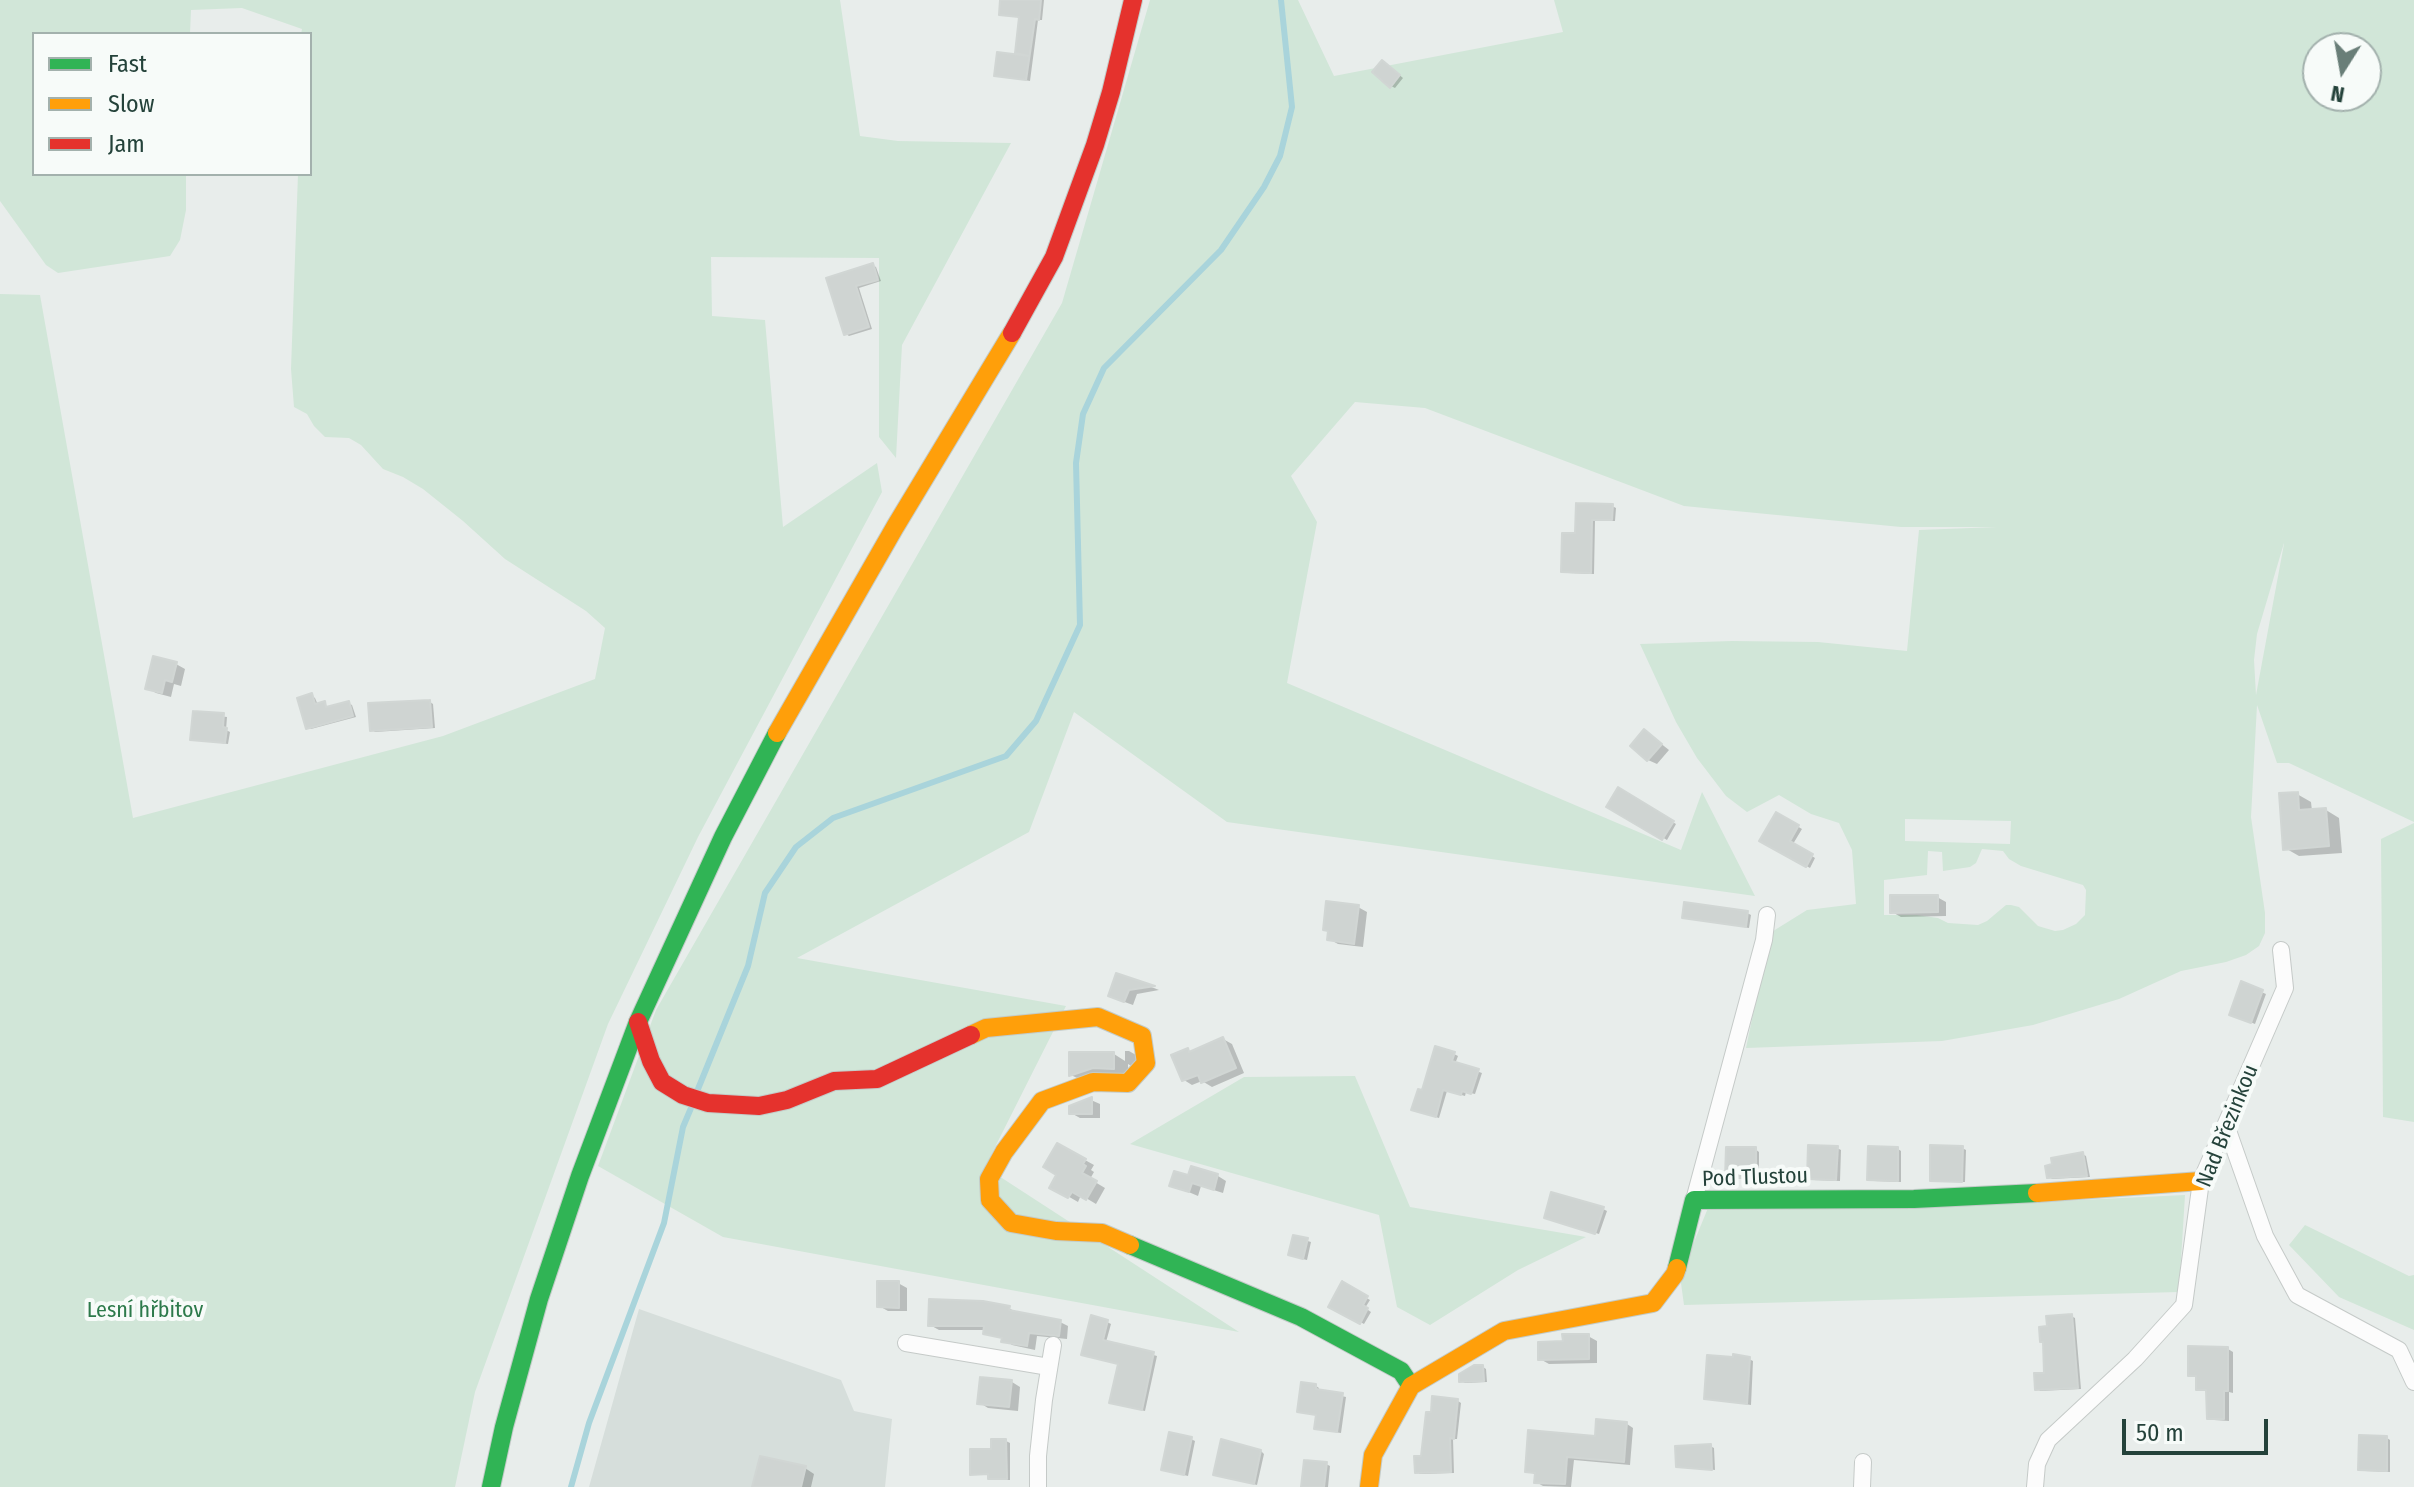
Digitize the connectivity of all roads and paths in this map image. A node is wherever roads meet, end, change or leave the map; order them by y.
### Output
1 (1133, 0) edge
2 (1767, 915) dead end
3 (2281, 950) dead end
4 (638, 1022) junction
5 (2226, 1125) junction
6 (2201, 1181) junction
7 (1694, 1200) junction
8 (906, 1343) dead end
9 (1053, 1345) dead end
10 (1049, 1367) junction
11 (2414, 1382) edge
12 (1411, 1386) junction
13 (1863, 1462) dead end
14 (491, 1487) edge
15 (1038, 1487) edge
16 (1369, 1487) edge
17 (1862, 1487) edge
18 (2035, 1487) edge

1 - 4 street
2 - 7 street
3 - 5 street, Nad Březinkou
4 - 12 street
4 - 14 street
5 - 6 street, Nad Březinkou
5 - 11 street
6 - 7 street, Pod Tlustou
6 - 18 street, Nad Březinkou
7 - 12 street, Pod Tlustou
8 - 10 street
9 - 10 street
10 - 15 street
12 - 16 street
13 - 17 street

